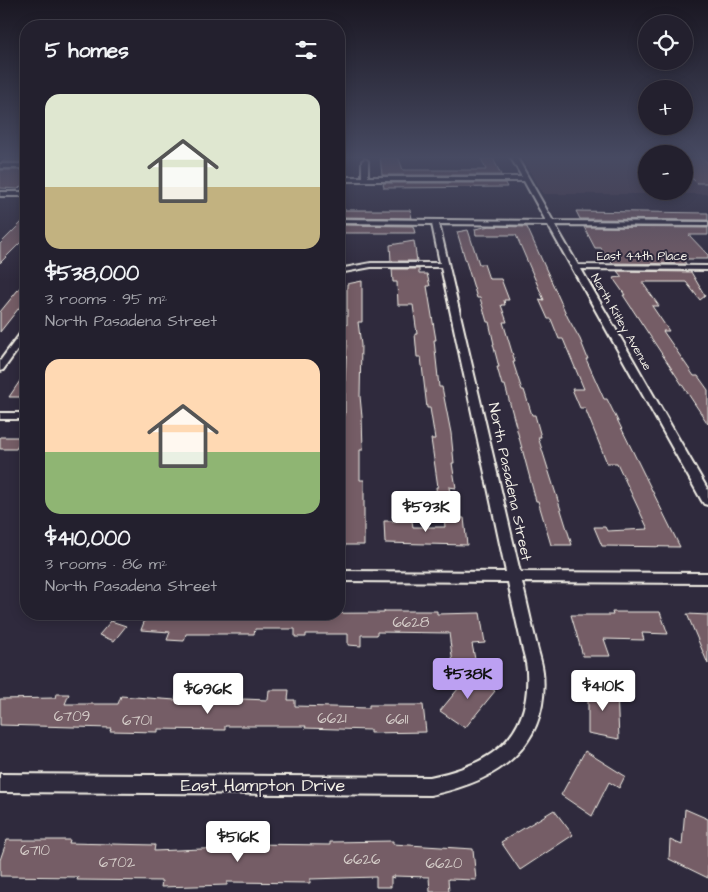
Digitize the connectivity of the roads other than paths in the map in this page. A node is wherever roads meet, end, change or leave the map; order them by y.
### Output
1 (536, 198) edge
2 (345, 221) edge
3 (435, 222) junction
4 (550, 222) junction
5 (708, 224) edge
6 (445, 265) junction
7 (576, 267) junction
8 (707, 269) edge
9 (345, 270) edge
10 (20, 340) edge
11 (0, 368) edge
12 (0, 416) edge
13 (20, 416) edge
14 (708, 501) edge
15 (345, 576) edge
16 (515, 577) junction
17 (708, 578) edge
18 (514, 746) joint
19 (0, 783) edge

1 - 4 street, North Kitley Avenue
2 - 3 street
3 - 4 street
3 - 6 street, North Pasadena Street
4 - 5 street
4 - 7 street, North Kitley Avenue
6 - 9 street
6 - 16 street, North Pasadena Street
7 - 8 street, East 44th Place
7 - 14 street, North Kitley Avenue
10 - 11 street
12 - 13 street
15 - 16 street
16 - 17 street
16 - 18 street, North Pasadena Street
18 - 19 street, East Hampton Drive

